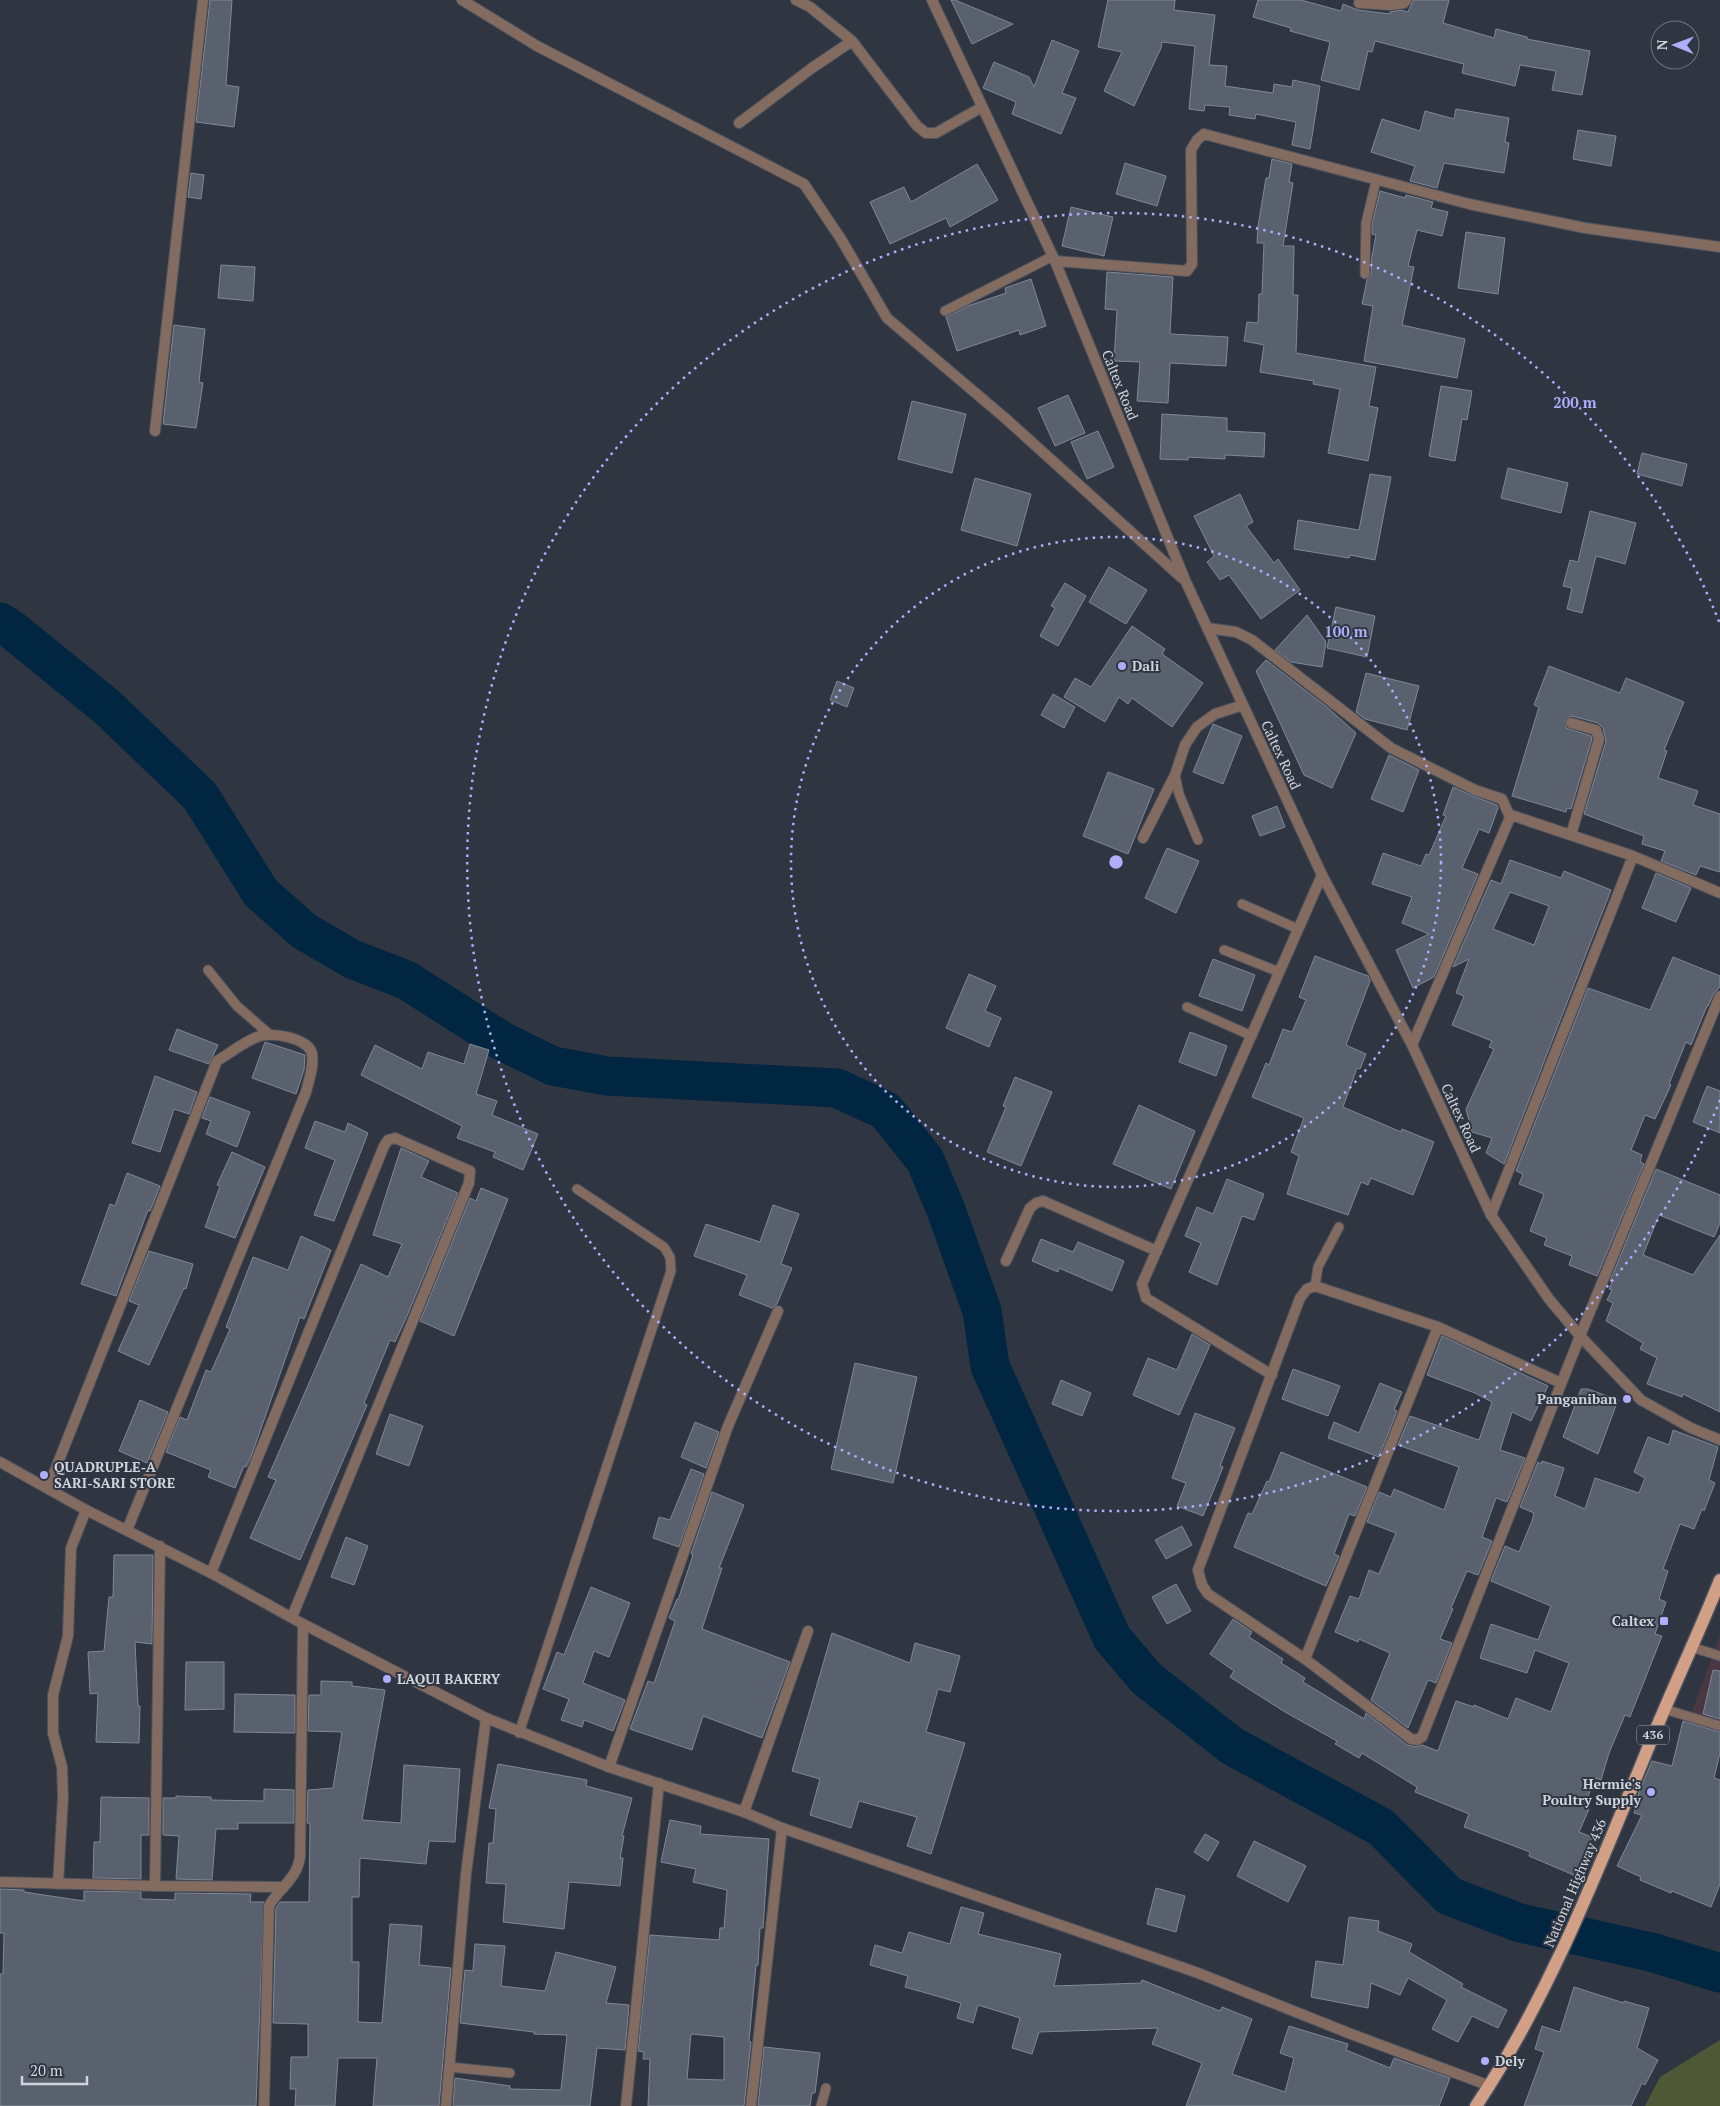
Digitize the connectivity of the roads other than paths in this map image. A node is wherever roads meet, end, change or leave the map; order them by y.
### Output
1 (203, 0) edge
2 (462, 0) edge
3 (796, 0) edge
4 (932, 0) edge
5 (1406, 0) edge
6 (1359, 3) dead end
7 (852, 40) junction
8 (982, 107) junction
9 (739, 123) dead end
10 (1376, 181) junction
11 (1720, 247) edge
12 (1054, 259) junction
13 (1365, 274) dead end
14 (945, 311) dead end
15 (155, 431) dead end
16 (1185, 580) junction
17 (1207, 628) junction
18 (1243, 705) junction
19 (1571, 723) dead end
20 (1175, 775) junction
21 (1510, 817) junction
22 (1571, 835) junction
23 (1143, 838) dead end
24 (1198, 840) dead end
25 (1633, 856) junction
26 (1322, 875) junction
27 (1720, 893) edge
28 (1242, 904) dead end
29 (1298, 928) junction
30 (1224, 950) dead end
31 (208, 970) dead end
32 (1279, 972) junction
33 (1720, 996) edge
34 (1187, 1007) dead end
35 (268, 1034) junction
36 (1252, 1036) junction
37 (1412, 1045) junction
38 (577, 1189) dead end
39 (1491, 1216) junction
40 (1339, 1226) dead end
41 (1157, 1251) junction
42 (1006, 1261) dead end
43 (1315, 1286) junction
44 (778, 1311) dead end
45 (1438, 1327) junction
46 (1580, 1336) junction
47 (1272, 1375) junction
48 (1561, 1383) junction
49 (1720, 1440) edge
50 (0, 1462) edge
51 (48, 1488) junction
52 (86, 1510) junction
53 (127, 1530) junction
54 (160, 1546) junction
55 (211, 1573) junction
56 (1720, 1582) edge
57 (292, 1617) junction
58 (304, 1624) junction
59 (808, 1631) dead end
60 (1691, 1647) junction
61 (1720, 1656) edge
62 (1305, 1659) junction
63 (1664, 1709) junction
64 (486, 1718) junction
65 (1720, 1726) edge
66 (519, 1733) junction
67 (609, 1767) junction
68 (659, 1783) junction
69 (744, 1812) junction
70 (782, 1828) junction
71 (0, 1882) edge
72 (58, 1884) junction
73 (155, 1886) junction
74 (284, 1886) junction
75 (449, 2067) junction
76 (510, 2073) dead end
77 (1490, 2086) junction
78 (826, 2088) dead end
79 (264, 2106) edge
80 (446, 2106) edge
81 (626, 2106) edge
82 (752, 2106) edge
83 (821, 2106) edge
84 (1476, 2106) edge

1 - 15 street
2 - 16 street
3 - 7 street
4 - 8 street, Caltex Road
5 - 6 street
7 - 8 street
7 - 9 street
8 - 12 street, Caltex Road
10 - 11 street
10 - 12 street
10 - 13 lane
12 - 14 lane
12 - 16 street, Caltex Road
16 - 17 street, Caltex Road
17 - 18 street, Caltex Road
17 - 21 street
18 - 20 street
18 - 26 street, Caltex Road
19 - 22 street
20 - 23 street
20 - 24 lane
21 - 22 street
21 - 37 street
22 - 25 street
25 - 27 street
25 - 39 street
26 - 29 street
26 - 37 street, Caltex Road
28 - 29 lane
29 - 32 street
30 - 32 lane
31 - 35 lane
32 - 36 street
33 - 46 street
34 - 36 lane
35 - 51 street
35 - 53 street
36 - 41 street
37 - 39 street, Caltex Road
38 - 66 lane
39 - 46 street, Caltex Road
40 - 43 lane
41 - 42 street
41 - 47 street
43 - 45 street
43 - 47 street
44 - 67 street
45 - 48 street
45 - 62 street
46 - 48 street
46 - 49 street, Caltex Road
47 - 62 street
48 - 62 street
50 - 51 street
51 - 52 street
52 - 53 street
52 - 72 street
53 - 54 street
54 - 55 street
54 - 73 street
55 - 57 street
55 - 57 street
56 - 60 main road, National Highway 436 / 436
57 - 58 street
58 - 64 street
58 - 74 street
59 - 69 street
60 - 61 lane
60 - 63 main road, National Highway 436 / 436
63 - 65 lane
63 - 77 main road, National Highway 436 / 436
64 - 66 street
64 - 75 street
66 - 67 street
67 - 68 street
68 - 69 street
68 - 81 street
69 - 70 street
70 - 77 street
70 - 82 street
71 - 72 street
72 - 73 street
73 - 74 street
74 - 79 street
75 - 76 lane
75 - 80 street
77 - 84 main road, National Highway 436 / 436
78 - 83 lane

